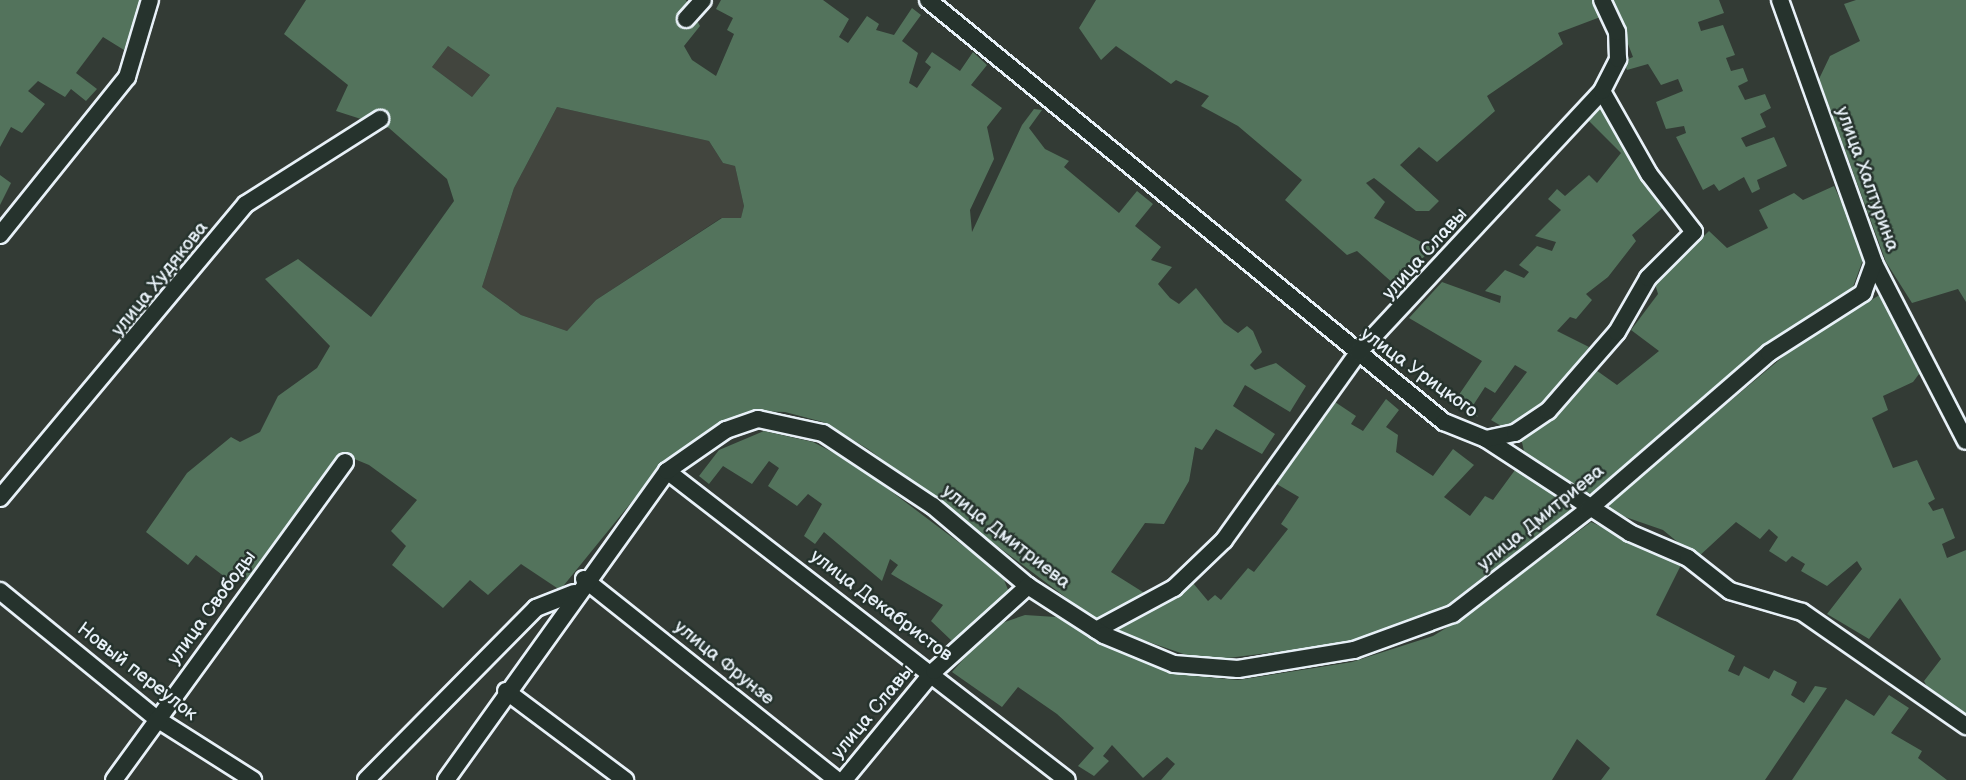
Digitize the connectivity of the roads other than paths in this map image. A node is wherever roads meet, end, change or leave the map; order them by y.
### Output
1 (150, 0) edge
2 (704, 0) edge
3 (928, 0) edge
4 (1602, 0) edge
5 (1780, 0) edge
6 (685, 19) dead end
7 (1602, 91) junction
8 (380, 119) dead end
9 (0, 235) edge
10 (1874, 263) junction
11 (1359, 353) junction
12 (1486, 439) junction
13 (1966, 441) edge
14 (345, 462) dead end
15 (667, 471) junction
16 (0, 498) edge
17 (1589, 509) junction
18 (584, 579) junction
19 (1028, 586) junction
20 (0, 591) edge
21 (574, 593) junction
22 (1096, 630) junction
23 (934, 671) junction
24 (506, 691) junction
25 (157, 719) junction
26 (1966, 726) edge
27 (114, 780) edge
28 (253, 780) edge
29 (366, 780) edge
30 (446, 780) edge
31 (625, 780) edge
32 (837, 780) edge
33 (844, 780) edge
34 (1067, 780) edge

1 - 9 street
2 - 6 street
3 - 11 street, улица Урицкого
4 - 7 street, улица Славы
5 - 10 street, улица Халтурина
7 - 11 street, улица Славы
7 - 12 street
8 - 16 street, улица Худякова
10 - 13 street, улица Халтурина
10 - 17 street, улица Дмитриева
11 - 12 street, улица Урицкого
11 - 22 street, улица Славы
12 - 17 street, улица Урицкого
14 - 25 street, улица Свободы
15 - 18 street, улица Дмитриева
15 - 19 street, улица Дмитриева
15 - 23 street, улица Декабристов
17 - 22 street, улица Дмитриева
17 - 26 street, улица Урицкого
18 - 21 street, улица Дмитриева
18 - 32 street, улица Фрунзе
19 - 22 street, улица Дмитриева
19 - 23 street, улица Славы
20 - 25 street, Новый переулок
21 - 24 street, улица Дмитриева
21 - 29 street
23 - 33 street, улица Славы
23 - 34 street, улица Декабристов
24 - 30 street, улица Дмитриева
24 - 31 street
25 - 27 street, улица Свободы
25 - 28 street, Новый переулок

